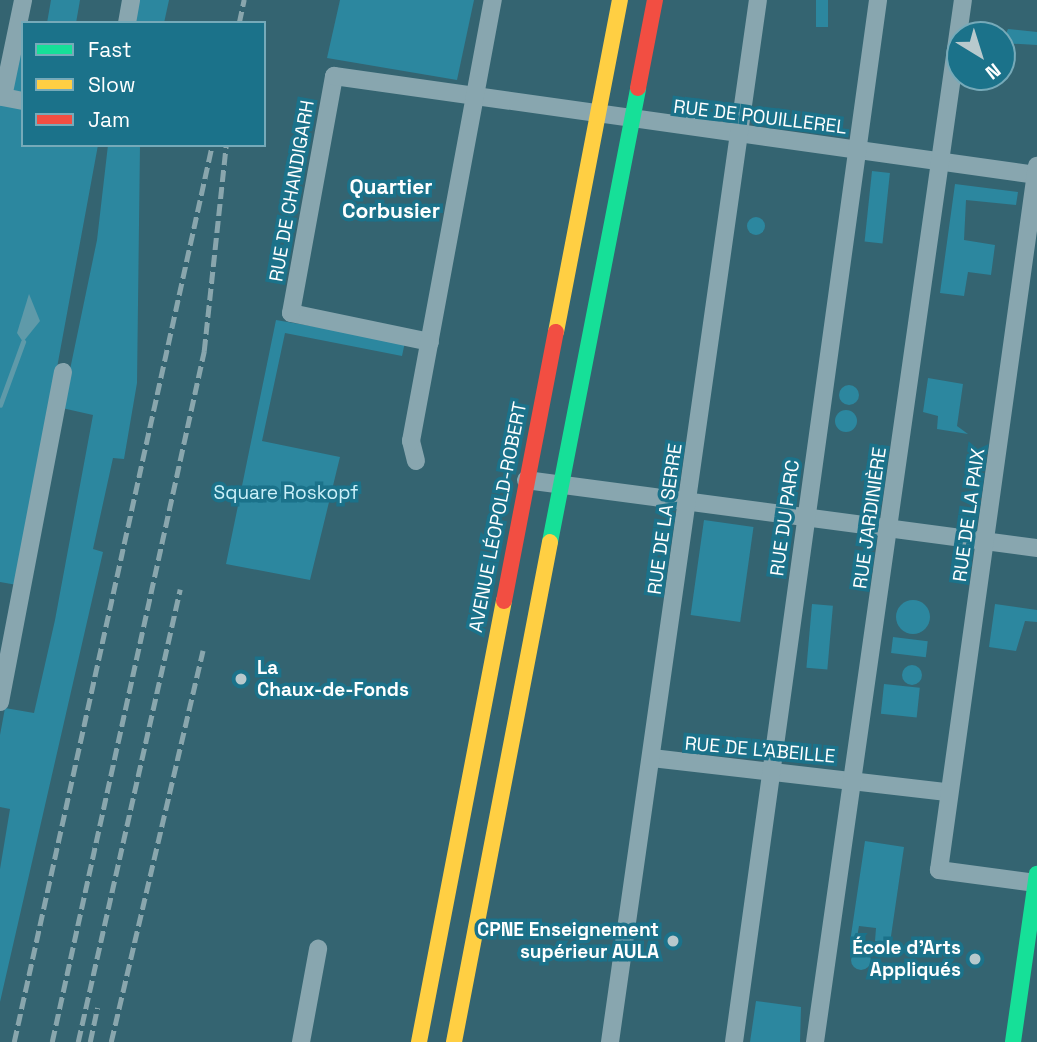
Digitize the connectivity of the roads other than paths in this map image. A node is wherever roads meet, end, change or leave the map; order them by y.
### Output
1 (23, 0) edge
2 (131, 0) edge
3 (493, 0) edge
4 (620, 0) edge
5 (655, 0) edge
6 (758, 0) edge
7 (877, 0) edge
8 (963, 0) edge
9 (127, 21) edge
10 (334, 76) joint
11 (479, 94) junction
12 (21, 102) edge
13 (597, 116) junction
14 (632, 120) junction
15 (739, 135) junction
16 (856, 151) junction
17 (939, 162) junction
18 (1037, 172) edge
19 (430, 342) junction
20 (63, 372) dead end
21 (416, 461) dead end
22 (526, 480) junction
23 (563, 481) junction
24 (689, 500) junction
25 (806, 515) junction
26 (890, 527) junction
27 (987, 541) junction
28 (1037, 548) edge
29 (0, 702) edge
30 (652, 758) junction
31 (772, 772) junction
32 (855, 780) junction
33 (947, 792) junction
34 (1036, 884) edge
35 (318, 950) dead end
36 (436, 956) junction
37 (463, 994) junction
38 (301, 1042) edge
39 (419, 1042) edge
40 (454, 1042) edge
41 (610, 1042) edge
42 (734, 1042) edge
43 (815, 1042) edge
44 (1013, 1042) edge

1 - 12 street
2 - 9 street
3 - 11 street
4 - 13 main road, AVENUE LÉOPOLD-ROBERT
5 - 14 main road
6 - 15 street, RUE DE LA SERRE
7 - 16 street, RUE DU PARC
8 - 17 street, RUE JARDINIÈRE
10 - 11 street, RUE DE POUILLEREL
10 - 19 street, RUE DE CHANDIGARH
11 - 13 street, RUE DE POUILLEREL
11 - 19 street
13 - 14 street, RUE DE POUILLEREL
13 - 22 main road, AVENUE LÉOPOLD-ROBERT
14 - 15 street, RUE DE POUILLEREL
14 - 23 main road
15 - 16 street, RUE DE POUILLEREL
15 - 24 street, RUE DE LA SERRE
16 - 17 street, RUE DE POUILLEREL
16 - 25 street, RUE DU PARC
17 - 18 street, RUE DE POUILLEREL
17 - 26 street, RUE JARDINIÈRE
18 - 27 street, RUE DE LA PAIX
19 - 21 street
20 - 29 street
22 - 23 street
22 - 36 main road, AVENUE LÉOPOLD-ROBERT
23 - 24 street
23 - 37 main road
24 - 25 street
24 - 30 street, RUE DE LA SERRE
25 - 26 street
25 - 31 street, RUE DU PARC
26 - 27 street
26 - 32 street, RUE JARDINIÈRE
27 - 28 street
27 - 33 street, RUE DE LA PAIX
30 - 31 street, RUE DE L'ABEILLE
30 - 41 street, RUE DE LA SERRE
31 - 32 street, RUE DE L'ABEILLE
31 - 42 street, RUE DU PARC
32 - 33 street, RUE DE L'ABEILLE
32 - 43 street, RUE JARDINIÈRE
33 - 34 street, RUE DE LA PAIX
34 - 44 main road
35 - 38 street
36 - 37 street
36 - 39 main road, AVENUE LÉOPOLD-ROBERT
37 - 40 main road

